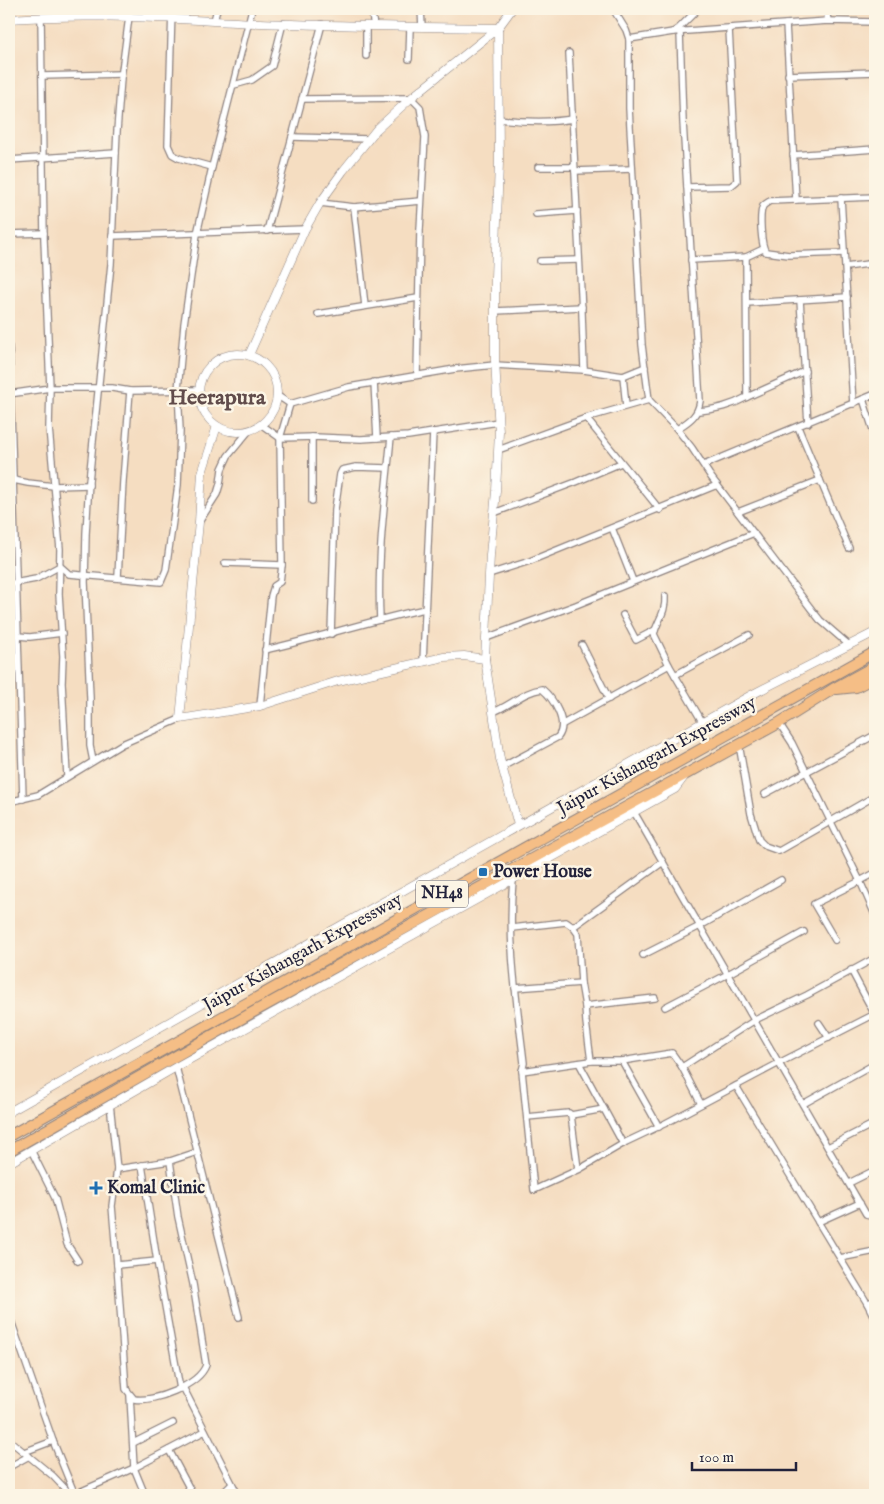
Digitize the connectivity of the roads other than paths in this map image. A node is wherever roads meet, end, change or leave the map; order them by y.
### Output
1 (172, 9) edge
2 (217, 9) edge
3 (252, 9) edge
4 (371, 9) edge
5 (421, 9) edge
6 (613, 9) edge
7 (698, 9) edge
8 (826, 9) edge
9 (508, 11) edge
10 (41, 13) edge
11 (130, 13) edge
12 (171, 18) junction
13 (9, 19) edge
14 (214, 21) junction
15 (828, 21) junction
16 (249, 22) junction
17 (875, 22) edge
18 (283, 23) junction
19 (322, 24) junction
20 (786, 24) junction
21 (370, 26) junction
22 (410, 27) junction
23 (422, 27) junction
24 (498, 28) junction
25 (729, 28) junction
26 (672, 32) junction
27 (680, 32) junction
28 (629, 39) junction
29 (569, 53) dead end
30 (366, 56) dead end
31 (409, 59) dead end
32 (875, 72) edge
33 (121, 74) junction
34 (788, 75) junction
35 (42, 76) junction
36 (234, 85) junction
37 (411, 98) junction
38 (302, 99) junction
39 (573, 119) junction
40 (499, 120) junction
41 (292, 137) junction
42 (369, 139) junction
43 (875, 149) edge
44 (116, 153) junction
45 (793, 155) junction
46 (43, 158) junction
47 (9, 160) edge
48 (212, 167) junction
49 (538, 167) dead end
50 (575, 169) junction
51 (632, 169) junction
52 (687, 188) junction
53 (875, 197) edge
54 (841, 198) junction
55 (796, 200) junction
56 (421, 201) junction
57 (320, 203) junction
58 (354, 207) junction
59 (577, 211) junction
60 (536, 214) dead end
61 (305, 229) junction
62 (267, 231) junction
63 (44, 233) junction
64 (9, 234) edge
65 (197, 234) junction
66 (112, 236) junction
67 (763, 249) junction
68 (844, 253) junction
69 (746, 257) junction
70 (580, 260) junction
71 (691, 260) junction
72 (540, 261) dead end
73 (875, 263) edge
74 (846, 267) junction
75 (847, 297) junction
76 (418, 298) junction
77 (800, 300) junction
78 (747, 303) junction
79 (365, 306) junction
80 (582, 307) junction
81 (494, 311) junction
82 (318, 314) dead end
83 (9, 347) edge
84 (250, 355) junction
85 (495, 365) junction
86 (645, 367) junction
87 (584, 370) junction
88 (805, 371) junction
89 (417, 375) junction
90 (622, 376) junction
91 (374, 382) junction
92 (50, 388) junction
93 (99, 389) junction
94 (178, 390) junction
95 (198, 390) junction
96 (130, 391) junction
97 (9, 394) edge
98 (875, 394) edge
99 (278, 396) junction
100 (748, 397) junction
101 (863, 399) junction
102 (650, 400) junction
103 (290, 404) junction
104 (853, 404) junction
105 (626, 406) junction
106 (699, 411) junction
107 (586, 418) junction
108 (498, 422) junction
109 (808, 423) junction
110 (262, 425) junction
111 (217, 426) junction
112 (798, 427) junction
113 (676, 429) junction
114 (248, 432) junction
115 (433, 432) junction
116 (875, 436) edge
117 (312, 437) junction
118 (391, 437) junction
119 (280, 438) junction
120 (377, 438) junction
121 (498, 450) junction
122 (621, 463) junction
123 (704, 465) junction
124 (387, 468) junction
125 (11, 479) edge
126 (820, 480) junction
127 (89, 485) junction
128 (718, 485) junction
129 (54, 486) junction
130 (312, 502) dead end
131 (660, 510) junction
132 (738, 512) junction
133 (494, 513) junction
134 (199, 522) junction
135 (612, 528) junction
136 (754, 533) junction
137 (849, 548) dead end
138 (225, 563) dead end
139 (282, 565) junction
140 (60, 566) junction
141 (86, 574) junction
142 (489, 574) junction
143 (118, 577) junction
144 (633, 581) junction
145 (16, 583) junction
146 (9, 584) edge
147 (665, 596) dead end
148 (425, 609) junction
149 (623, 615) dead end
150 (380, 620) junction
151 (655, 630) junction
152 (875, 632) edge
153 (62, 633) junction
154 (331, 634) junction
155 (749, 635) dead end
156 (18, 636) junction
157 (486, 638) junction
158 (582, 645) dead end
159 (849, 645) junction
160 (265, 650) junction
161 (875, 652) edge
162 (486, 659) junction
163 (423, 662) junction
164 (670, 665) junction
165 (875, 666) edge
166 (675, 675) junction
167 (875, 677) edge
168 (833, 689) junction
169 (609, 699) junction
170 (260, 706) junction
171 (493, 712) junction
172 (180, 719) junction
173 (779, 722) junction
174 (703, 723) junction
175 (563, 724) junction
176 (875, 735) edge
177 (739, 744) junction
178 (93, 761) junction
179 (502, 767) junction
180 (806, 772) junction
181 (687, 773) junction
182 (67, 776) junction
183 (765, 794) dead end
184 (875, 796) edge
185 (23, 799) junction
186 (9, 802) edge
187 (634, 812) junction
188 (831, 820) junction
189 (518, 825) junction
190 (664, 862) junction
191 (875, 873) edge
192 (513, 880) junction
193 (780, 880) dead end
194 (860, 881) junction
195 (875, 915) edge
196 (573, 926) junction
197 (700, 926) junction
198 (512, 928) junction
199 (804, 932) dead end
200 (835, 940) dead end
201 (643, 955) dead end
202 (875, 958) edge
203 (852, 970) junction
204 (728, 974) junction
205 (581, 983) junction
206 (516, 988) junction
207 (655, 998) dead end
208 (586, 1006) junction
209 (665, 1006) dead end
210 (875, 1015) edge
211 (755, 1020) junction
212 (819, 1022) dead end
213 (829, 1038) junction
214 (591, 1061) junction
215 (622, 1061) junction
216 (579, 1063) junction
217 (779, 1063) junction
218 (875, 1064) edge
219 (682, 1067) junction
220 (176, 1068) junction
221 (522, 1071) junction
222 (736, 1086) junction
223 (110, 1104) junction
224 (701, 1104) junction
225 (803, 1104) junction
226 (604, 1109) junction
227 (9, 1112) edge
228 (571, 1115) junction
229 (527, 1118) junction
230 (875, 1123) edge
231 (660, 1126) junction
232 (9, 1136) edge
233 (623, 1144) junction
234 (828, 1147) junction
235 (31, 1150) junction
236 (9, 1151) edge
237 (197, 1152) junction
238 (170, 1161) junction
239 (9, 1162) edge
240 (142, 1165) junction
241 (117, 1169) junction
242 (578, 1169) junction
243 (875, 1170) edge
244 (849, 1183) junction
245 (860, 1203) junction
246 (875, 1215) edge
247 (818, 1222) junction
248 (875, 1251) edge
249 (840, 1258) junction
250 (78, 1261) dead end
251 (157, 1261) junction
252 (116, 1265) junction
253 (875, 1301) edge
254 (867, 1303) junction
255 (9, 1315) edge
256 (239, 1316) dead end
257 (875, 1319) edge
258 (11, 1335) edge
259 (182, 1388) junction
260 (130, 1396) junction
261 (173, 1423) dead end
262 (205, 1431) junction
263 (9, 1440) edge
264 (53, 1441) junction
265 (133, 1443) junction
266 (169, 1450) junction
267 (26, 1454) junction
268 (9, 1467) edge
269 (134, 1468) junction
270 (232, 1484) junction
271 (74, 1495) edge
272 (145, 1495) edge
273 (193, 1495) edge
274 (221, 1495) edge
275 (238, 1495) edge

1 - 12 street
2 - 14 street
3 - 16 street
4 - 21 street
5 - 23 street
6 - 28 street
7 - 26 street
8 - 15 street
9 - 24 street
10 - 11 street
10 - 13 street
10 - 35 street
11 - 12 street
11 - 33 street
12 - 14 street
12 - 48 street
14 - 16 street
15 - 17 street
15 - 20 street
16 - 18 street
16 - 36 street
18 - 19 street
18 - 36 street
19 - 21 street
19 - 38 street
20 - 25 street
20 - 34 street
21 - 22 street
21 - 30 street
22 - 23 street
22 - 31 street
23 - 24 street
24 - 37 street
24 - 40 street
25 - 27 street
25 - 52 street
26 - 27 street
26 - 28 street
27 - 52 street
28 - 51 street
29 - 39 street
32 - 34 street
33 - 35 street
33 - 44 street
34 - 45 street
35 - 46 street
36 - 48 street
37 - 38 street
37 - 42 street
37 - 56 street
38 - 41 street
39 - 40 street
39 - 50 street
40 - 81 street
41 - 42 street
41 - 62 street
42 - 57 street
43 - 45 street
44 - 46 street
44 - 66 street
45 - 55 street
46 - 47 street
46 - 63 street
48 - 65 street
49 - 50 street
50 - 51 street
50 - 59 street
51 - 86 street
52 - 71 street
53 - 54 street
54 - 55 street
54 - 68 street
55 - 67 street
56 - 58 street
56 - 76 street
57 - 58 street
57 - 61 street
58 - 79 street
59 - 60 street
59 - 70 street
61 - 62 street
61 - 84 street
62 - 65 street
63 - 64 street
63 - 92 street
65 - 66 street
65 - 94 street
66 - 93 street
67 - 68 street
67 - 69 street
68 - 74 street
69 - 71 street
69 - 78 street
70 - 72 street
70 - 80 street
71 - 106 street
73 - 74 street
74 - 75 street
75 - 77 street
75 - 104 street
76 - 79 street
76 - 89 street
77 - 78 street
77 - 88 street
78 - 100 street
79 - 82 street
80 - 81 street
80 - 87 street
81 - 85 street
83 - 97 street
84 - 95 street
84 - 99 street
85 - 87 street
85 - 89 street
85 - 108 street
86 - 90 street
86 - 102 street
87 - 90 street
88 - 100 street
88 - 109 street
89 - 91 street
90 - 105 street
91 - 103 street
91 - 120 street
92 - 93 street
92 - 97 street
92 - 129 street
93 - 96 street
93 - 127 street
94 - 95 street
94 - 96 street
94 - 143 street
95 - 111 street
96 - 143 street
97 - 125 street
98 - 101 street
99 - 103 street
99 - 110 street
100 - 106 street
101 - 104 street
101 - 116 street
102 - 105 street
102 - 113 street
103 - 119 street
104 - 109 street
105 - 107 street
106 - 113 street
107 - 121 street
107 - 122 street
108 - 115 street
108 - 121 street
109 - 112 street
110 - 114 street
110 - 119 street
111 - 114 street
111 - 134 street
112 - 123 street
112 - 126 street
113 - 123 street
114 - 134 street
115 - 118 street
115 - 148 street
117 - 119 street
117 - 120 street
117 - 130 street
118 - 120 street
118 - 124 street
119 - 139 street
121 - 133 street
122 - 131 street
122 - 133 street
123 - 128 street
124 - 150 street
124 - 154 street
125 - 129 street
125 - 145 street
126 - 132 street
126 - 137 street
127 - 129 street
127 - 141 street
128 - 131 street
128 - 132 street
129 - 140 street
131 - 135 street
132 - 136 street
133 - 142 street
134 - 172 street
135 - 142 street
135 - 144 street
136 - 144 street
136 - 159 street
138 - 139 street
139 - 160 street
140 - 141 street
140 - 145 street
140 - 153 street
141 - 143 street
141 - 178 street
142 - 157 street
144 - 157 street
145 - 146 street
145 - 156 street
147 - 151 street
148 - 150 street
148 - 163 street
149 - 151 street
150 - 154 street
151 - 164 street
152 - 159 street
153 - 156 street
153 - 182 street
154 - 160 street
155 - 166 street
156 - 185 street
157 - 162 street
158 - 169 street
159 - 174 street
160 - 170 street
161 - 232 highway, Jaipur Kishangarh Expressway / NH48
162 - 163 street
162 - 171 street
163 - 170 street
164 - 166 street
164 - 169 street
165 - 168 highway, NH48
166 - 174 street
167 - 168 highway
168 - 173 highway, Jaipur Kishangarh Expressway / NH48
169 - 175 street
170 - 172 street
171 - 175 street
171 - 179 street
172 - 178 street
173 - 177 highway, Jaipur Kishangarh Expressway / NH48
173 - 180 street
174 - 189 street
175 - 179 street
176 - 180 street
177 - 181 highway, Jaipur Kishangarh Expressway / NH48
177 - 188 street
178 - 182 street
179 - 189 street
180 - 183 street
180 - 188 street
181 - 187 street
181 - 236 highway, Jaipur Kishangarh Expressway / NH48
182 - 185 street
184 - 188 street
185 - 186 street
187 - 190 street
187 - 192 street
188 - 194 street
189 - 227 street
190 - 196 street
190 - 197 street
191 - 194 street
192 - 198 street
192 - 220 street
193 - 197 street
194 - 195 street
194 - 200 street
196 - 198 street
196 - 205 street
197 - 201 street
197 - 204 street
198 - 206 street
199 - 204 street
202 - 203 street
203 - 210 street
203 - 211 street
204 - 209 street
204 - 211 street
205 - 206 street
205 - 208 street
206 - 221 street
207 - 208 street
208 - 214 street
210 - 213 street
211 - 217 street
211 - 219 street
212 - 213 street
213 - 217 street
214 - 215 street
214 - 216 street
215 - 219 street
215 - 231 street
216 - 221 street
216 - 226 street
217 - 222 street
217 - 225 street
218 - 225 street
219 - 224 street
220 - 223 street
220 - 237 street
221 - 229 street
222 - 224 street
222 - 247 street
223 - 235 street
223 - 241 street
224 - 231 street
225 - 234 street
226 - 228 street
226 - 233 street
228 - 229 street
228 - 242 street
229 - 242 street
230 - 234 street
231 - 233 street
233 - 242 street
234 - 244 street
235 - 239 street
235 - 250 street
237 - 238 street
237 - 256 street
238 - 240 street
238 - 259 street
240 - 241 street
240 - 251 street
241 - 252 street
243 - 244 street
244 - 245 street
245 - 246 street
245 - 247 street
247 - 249 street
248 - 249 street
249 - 254 street
251 - 252 street
251 - 259 street
252 - 260 street
253 - 254 street
254 - 257 street
255 - 258 street
258 - 264 street
259 - 260 street
259 - 262 street
260 - 265 street
261 - 265 street
262 - 266 street
262 - 270 street
263 - 267 street
264 - 267 street
264 - 271 street
265 - 269 street
266 - 269 street
266 - 273 street
267 - 268 street
267 - 271 street
269 - 271 street
269 - 272 street
270 - 274 street
270 - 275 street

